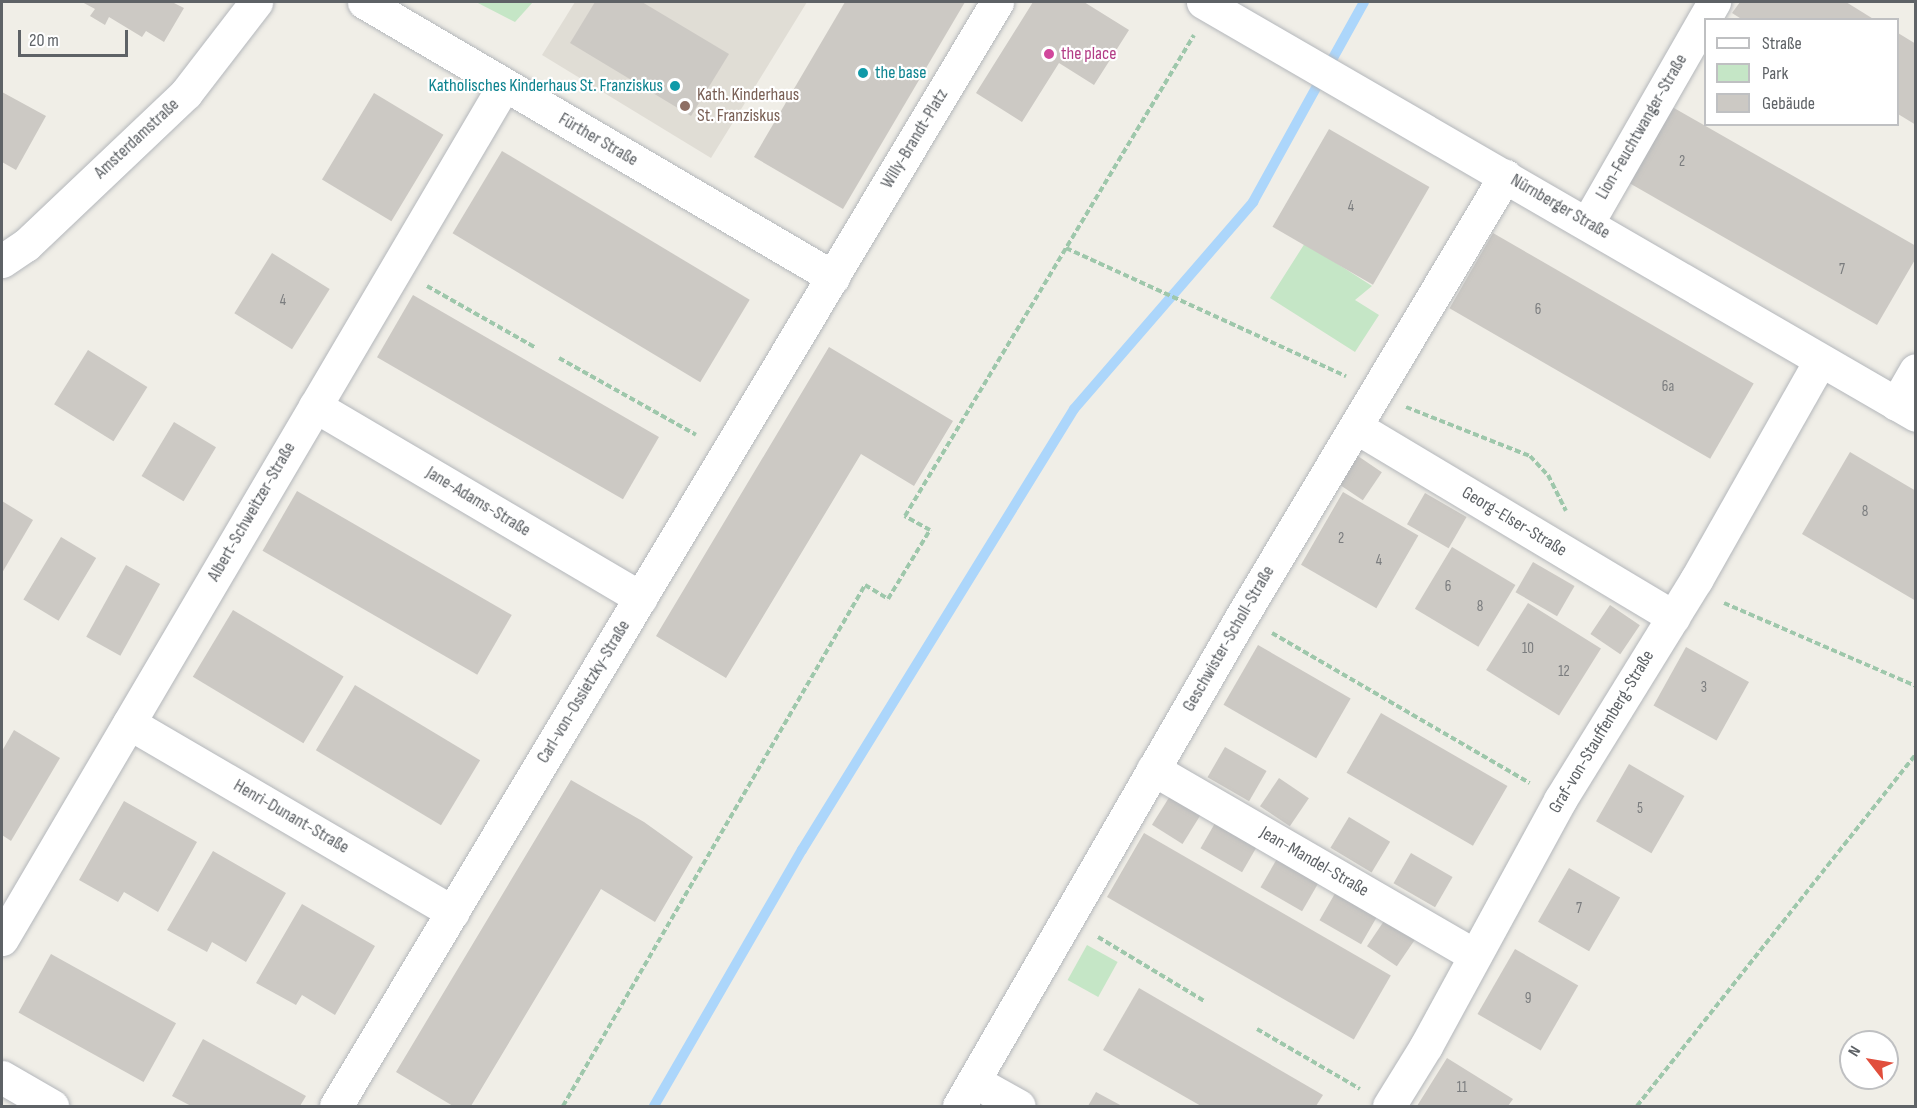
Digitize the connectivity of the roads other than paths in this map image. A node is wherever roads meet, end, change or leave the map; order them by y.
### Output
1 (256, 2) edge
2 (364, 2) edge
3 (997, 2) edge
4 (1714, 2) edge
5 (1207, 4) edge
6 (1705, 18) edge
7 (1704, 19) edge
8 (504, 84) junction
9 (1505, 176) junction
10 (1588, 222) junction
11 (10, 245) edge
12 (833, 277) junction
13 (1820, 361) junction
14 (1916, 370) edge
15 (315, 406) junction
16 (1906, 409) edge
17 (1356, 427) junction
18 (641, 598) junction
19 (1673, 617) junction
20 (129, 723) junction
21 (1153, 769) junction
22 (453, 912) junction
23 (2, 939) edge
24 (1475, 956) junction
25 (2, 1077) edge
26 (967, 1094) edge
27 (1389, 1106) edge
28 (52, 1107) edge
29 (336, 1107) edge
30 (1019, 1107) edge

1 - 11 street, Amsterdamstraße
2 - 8 street, Fürther Straße
3 - 12 street, Willy-Brandt-Platz
4 - 6 street, Lion-Feuchtwanger-Straße
5 - 9 street, Nürnberger Straße
7 - 10 street, Lion-Feuchtwanger-Straße
8 - 12 street, Fürther Straße
8 - 15 street, Albert-Schweitzer-Straße
9 - 10 street, Nürnberger Straße
9 - 17 street, Geschwister-Scholl-Straße
10 - 13 street, Nürnberger Straße
12 - 18 street, Carl-von-Ossietzky-Straße
13 - 16 street, Nürnberger Straße
13 - 19 street, Graf-von-Stauffenberg-Straße
14 - 16 street
15 - 18 street, Jane-Adams-Straße
15 - 20 street, Albert-Schweitzer-Straße
17 - 19 street, Georg-Elser-Straße
17 - 21 street, Geschwister-Scholl-Straße
18 - 22 street, Carl-von-Ossietzky-Straße
19 - 24 street, Graf-von-Stauffenberg-Straße
20 - 22 street, Henri-Dunant-Straße
20 - 23 street, Albert-Schweitzer-Straße
21 - 24 street, Jean-Mandel-Straße
21 - 26 street, Geschwister-Scholl-Straße
22 - 29 street, Carl-von-Ossietzky-Straße
24 - 27 street, Graf-von-Stauffenberg-Straße
25 - 28 street
26 - 30 street

